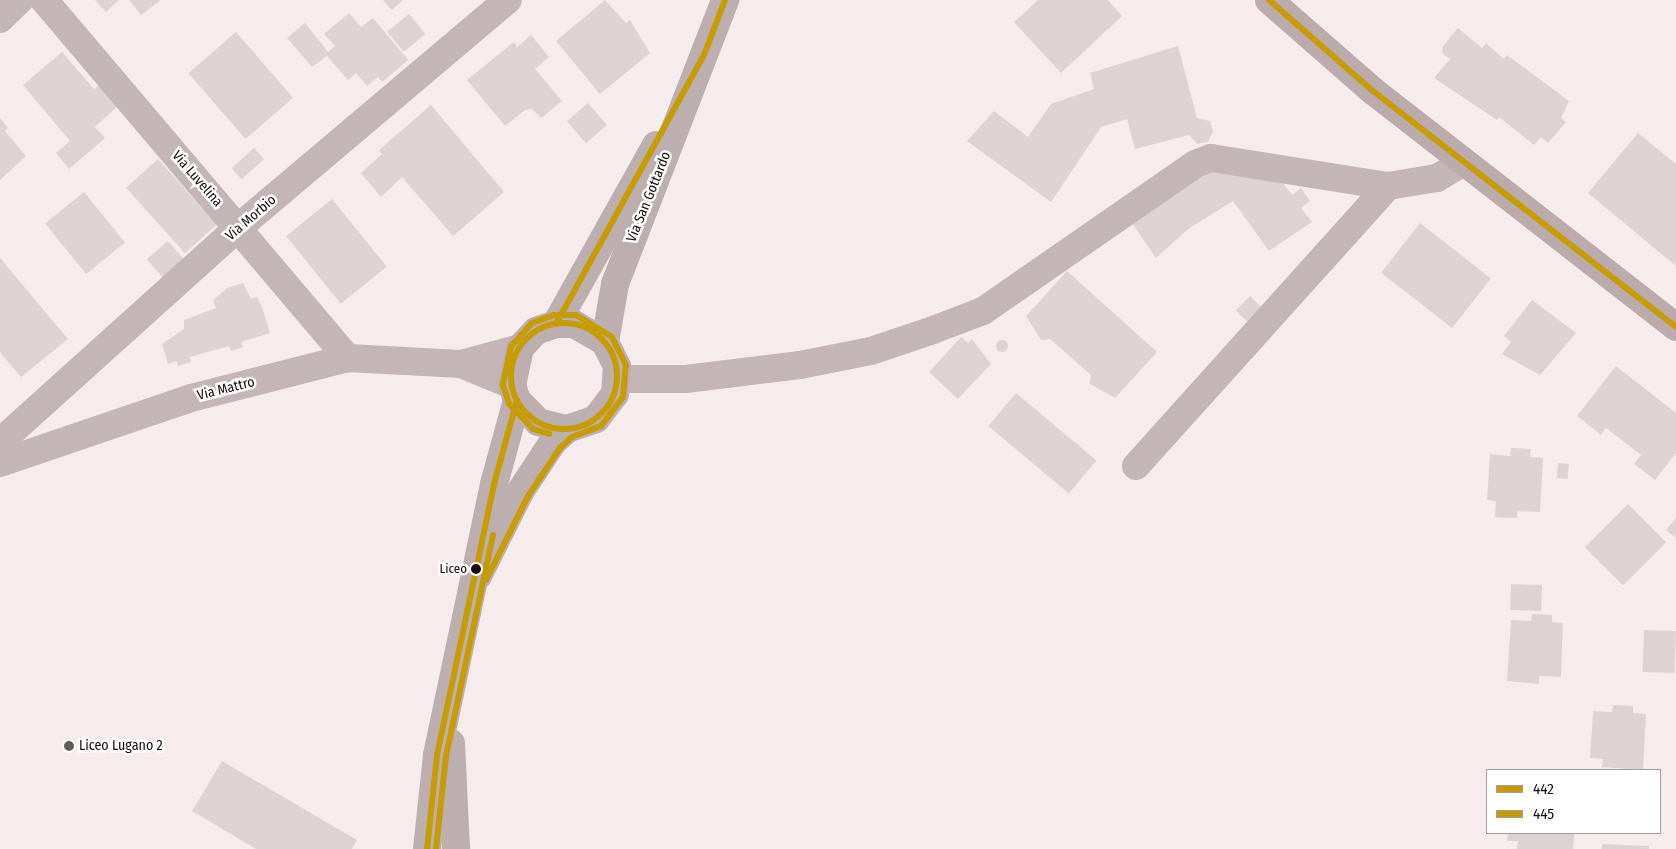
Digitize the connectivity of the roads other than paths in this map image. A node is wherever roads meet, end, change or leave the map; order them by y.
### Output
1 (20, 0) edge
2 (44, 0) edge
3 (508, 0) edge
4 (725, 0) edge
5 (1269, 0) edge
6 (0, 18) edge
7 (704, 56) junction
8 (1464, 162) junction
9 (1388, 186) junction
10 (239, 227) junction
11 (556, 324) junction
12 (1676, 327) edge
13 (606, 342) junction
14 (520, 348) junction
15 (348, 358) junction
16 (461, 364) junction
17 (618, 379) junction
18 (515, 392) junction
19 (567, 429) junction
20 (0, 442) edge
21 (0, 464) edge
22 (1136, 466) dead end
23 (478, 576) junction
24 (449, 702) junction
25 (427, 849) edge
26 (456, 849) edge

1 - 6 street
2 - 10 street, Via Luvelina
3 - 10 street, Via Morbio
4 - 7 main road, Via San Gottardo
5 - 8 main road
7 - 11 main road, Via San Gottardo
7 - 13 main road, Via San Gottardo
8 - 9 street
8 - 12 main road
9 - 17 street
9 - 22 street
10 - 15 street, Via Luvelina
10 - 20 street, Via Morbio
11 - 13 main road
11 - 14 main road
13 - 17 main road
14 - 16 street, Via Mattro
14 - 18 main road
15 - 16 street, Via Mattro
15 - 21 street, Via Mattro
16 - 18 street, Via Mattro
17 - 19 main road
18 - 19 main road
18 - 23 main road
19 - 23 main road
23 - 24 main road
24 - 25 main road
24 - 26 main road

